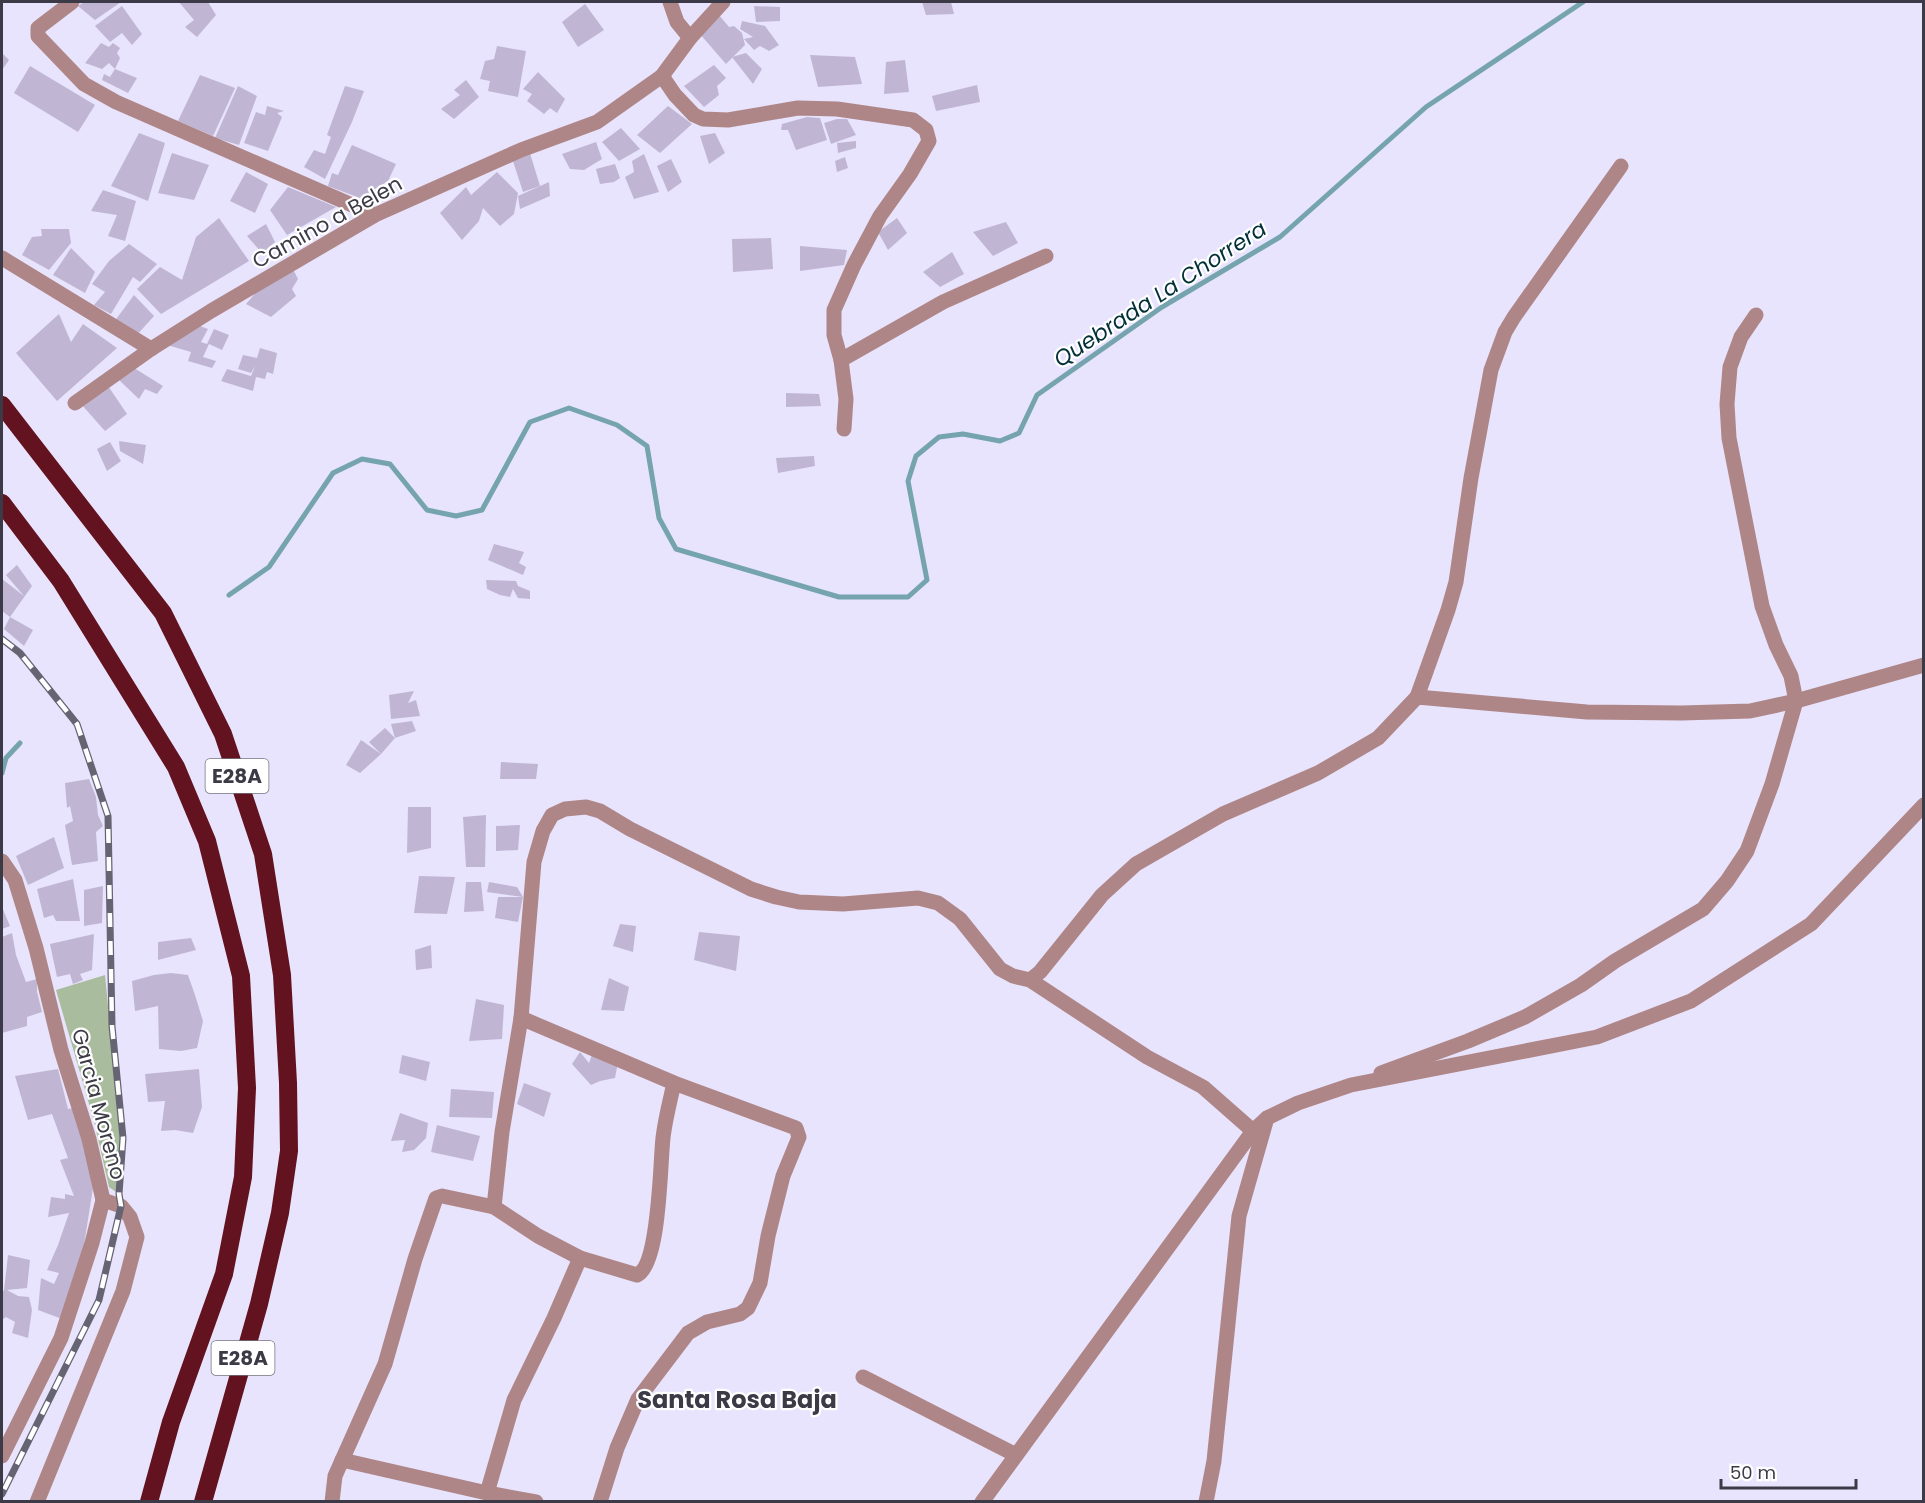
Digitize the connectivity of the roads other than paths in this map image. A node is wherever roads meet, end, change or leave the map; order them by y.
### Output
1 (72, 2) edge
2 (670, 2) edge
3 (723, 2) edge
4 (690, 38) junction
5 (662, 76) junction
6 (1621, 166) dead end
7 (375, 215) junction
8 (1046, 256) dead end
9 (2, 258) edge
10 (1756, 315) dead end
11 (152, 349) junction
12 (841, 360) junction
13 (75, 403) dead end
14 (2, 405) edge
15 (844, 429) dead end
16 (2, 502) edge
17 (1923, 665) edge
18 (1417, 696) junction
19 (1796, 701) junction
20 (1923, 805) edge
21 (2, 861) edge
22 (1030, 980) junction
23 (521, 1018) junction
24 (674, 1083) junction
25 (1351, 1085) junction
26 (1267, 1118) junction
27 (1253, 1131) junction
28 (103, 1200) junction
29 (494, 1207) junction
30 (580, 1258) junction
31 (862, 1377) dead end
32 (1016, 1455) junction
33 (2, 1456) edge
34 (342, 1460) junction
35 (487, 1493) junction
36 (37, 1502) edge
37 (149, 1502) edge
38 (203, 1502) edge
39 (332, 1502) edge
40 (536, 1502) edge
41 (600, 1502) edge
42 (982, 1502) edge
43 (1206, 1502) edge

1 - 7 street
2 - 4 street
3 - 4 street, Camino a Belen
4 - 5 street, Camino a Belen
5 - 7 street, Camino a Belen
5 - 12 street
6 - 18 street
7 - 11 street, Camino a Belen
8 - 12 street
9 - 11 street
10 - 19 street
11 - 13 street, Camino a Belen
12 - 15 street
14 - 38 highway, E28A
16 - 37 highway, E28A
17 - 19 street
18 - 19 street
18 - 22 street
19 - 25 street
20 - 25 street
21 - 28 street, Garcia Moreno
22 - 23 street
22 - 27 street
23 - 24 street
23 - 29 street
24 - 30 street
24 - 41 street
25 - 26 street
26 - 27 street
26 - 43 street
27 - 32 street
28 - 33 street, Garcia Moreno
28 - 36 street
29 - 30 street
29 - 34 street
30 - 35 street
31 - 32 street
32 - 42 street
34 - 35 street
34 - 39 street
35 - 40 street

